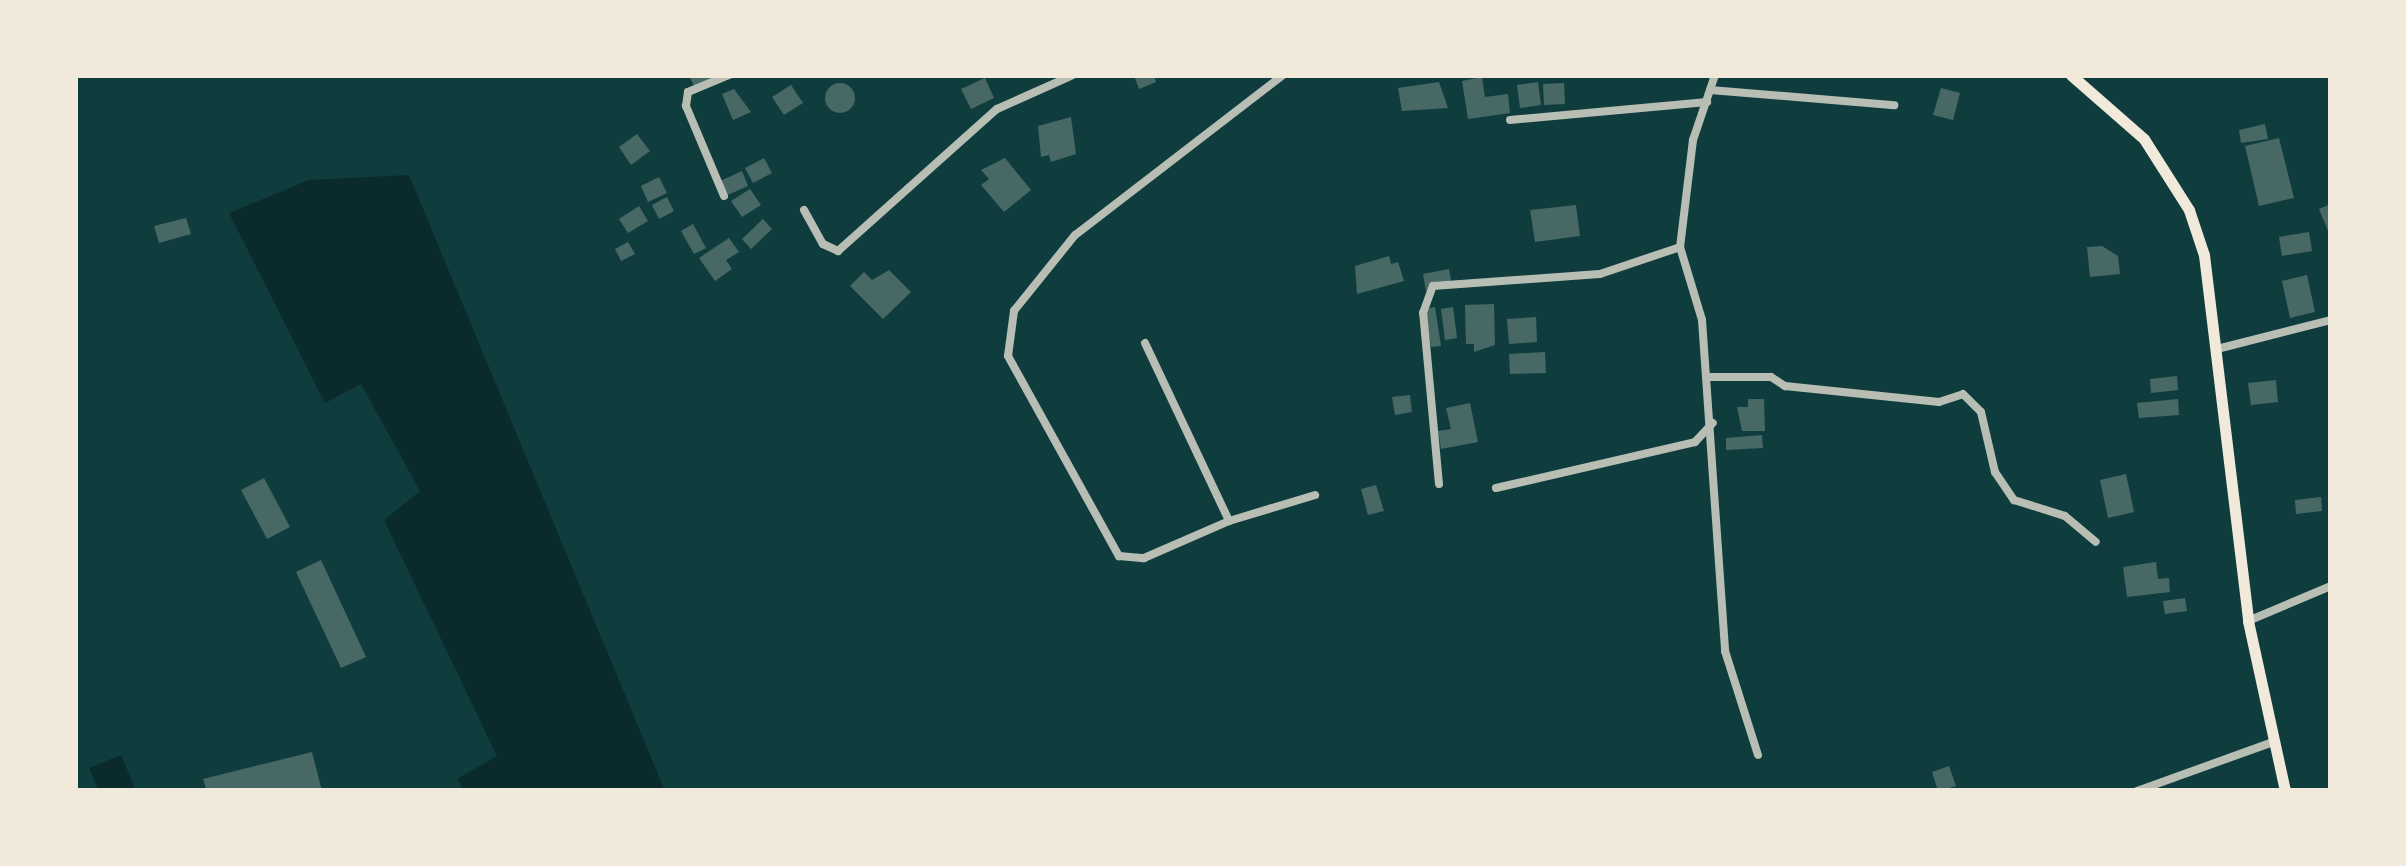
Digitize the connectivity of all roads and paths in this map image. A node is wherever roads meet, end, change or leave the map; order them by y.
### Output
1 (729, 75) edge
2 (1073, 75) edge
3 (1283, 75) edge
4 (1714, 75) edge
5 (2071, 75) edge
6 (2088, 79) edge
7 (1710, 90) junction
8 (1707, 102) junction
9 (1894, 105) dead end
10 (1510, 120) dead end
11 (724, 196) dead end
12 (804, 210) dead end
13 (1680, 247) junction
14 (2331, 320) edge
15 (1144, 342) dead end
16 (2217, 349) junction
17 (1708, 377) junction
18 (1713, 423) junction
19 (1440, 484) dead end
20 (1496, 488) dead end
21 (1316, 495) dead end
22 (1229, 521) junction
23 (2096, 542) dead end
24 (2331, 586) edge
25 (2248, 620) junction
26 (2273, 742) junction
27 (1758, 756) dead end
28 (2137, 791) edge
29 (2286, 791) edge

1 - 11 street
2 - 12 street
3 - 22 street
4 - 7 street
5 - 6 main road
6 - 16 main road
7 - 8 street
7 - 9 street
8 - 10 street
8 - 13 street
13 - 17 street
13 - 19 street
14 - 16 street
15 - 22 street
16 - 25 main road
17 - 18 street
17 - 23 street
18 - 20 street
18 - 27 street
21 - 22 street
24 - 25 street
25 - 26 main road
26 - 28 street
26 - 29 main road

